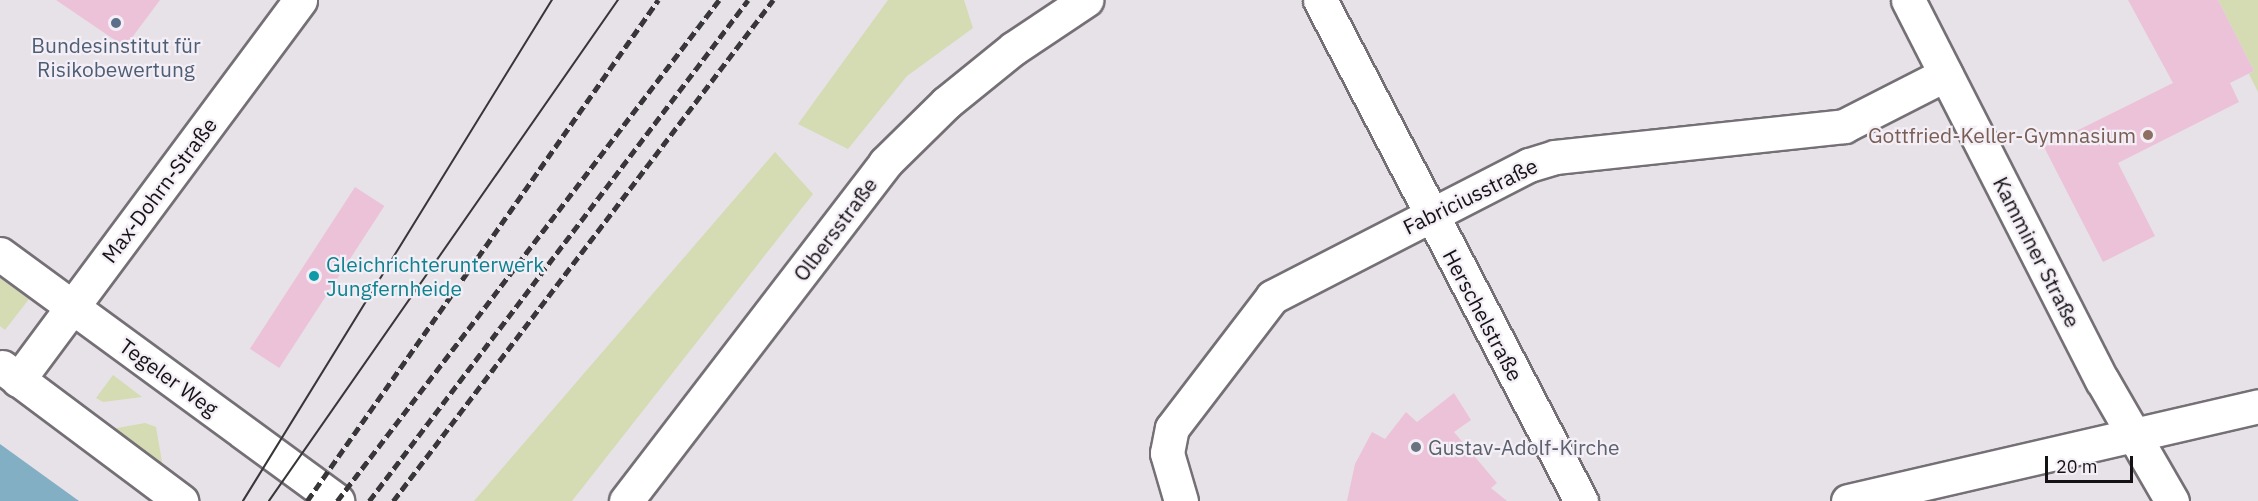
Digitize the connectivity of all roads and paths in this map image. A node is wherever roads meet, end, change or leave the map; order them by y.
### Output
1 (300, 0) edge
2 (1086, 0) edge
3 (1320, 0) edge
4 (1908, 0) edge
5 (1946, 74) junction
6 (1431, 214) junction
7 (0, 254) edge
8 (72, 307) junction
9 (9, 373) edge
10 (2258, 406) edge
11 (2136, 434) junction
12 (181, 501) edge
13 (337, 501) edge
14 (626, 501) edge
15 (1181, 501) edge
16 (1581, 501) edge
17 (1848, 501) edge
18 (2172, 501) edge

1 - 8 street, Max-Dohrn-Straße
2 - 14 street, Olbersstraße
3 - 6 street, Herschelstraße
4 - 5 street, Kamminer Straße
5 - 6 street, Fabriciusstraße
5 - 11 street, Kamminer Straße
6 - 15 street, Fabriciusstraße
6 - 16 street, Herschelstraße
7 - 8 street, Tegeler Weg
8 - 9 street, Max-Dohrn-Straße
8 - 13 street, Tegeler Weg
9 - 12 street
10 - 11 street
11 - 17 street
11 - 18 street, Kamminer Straße

